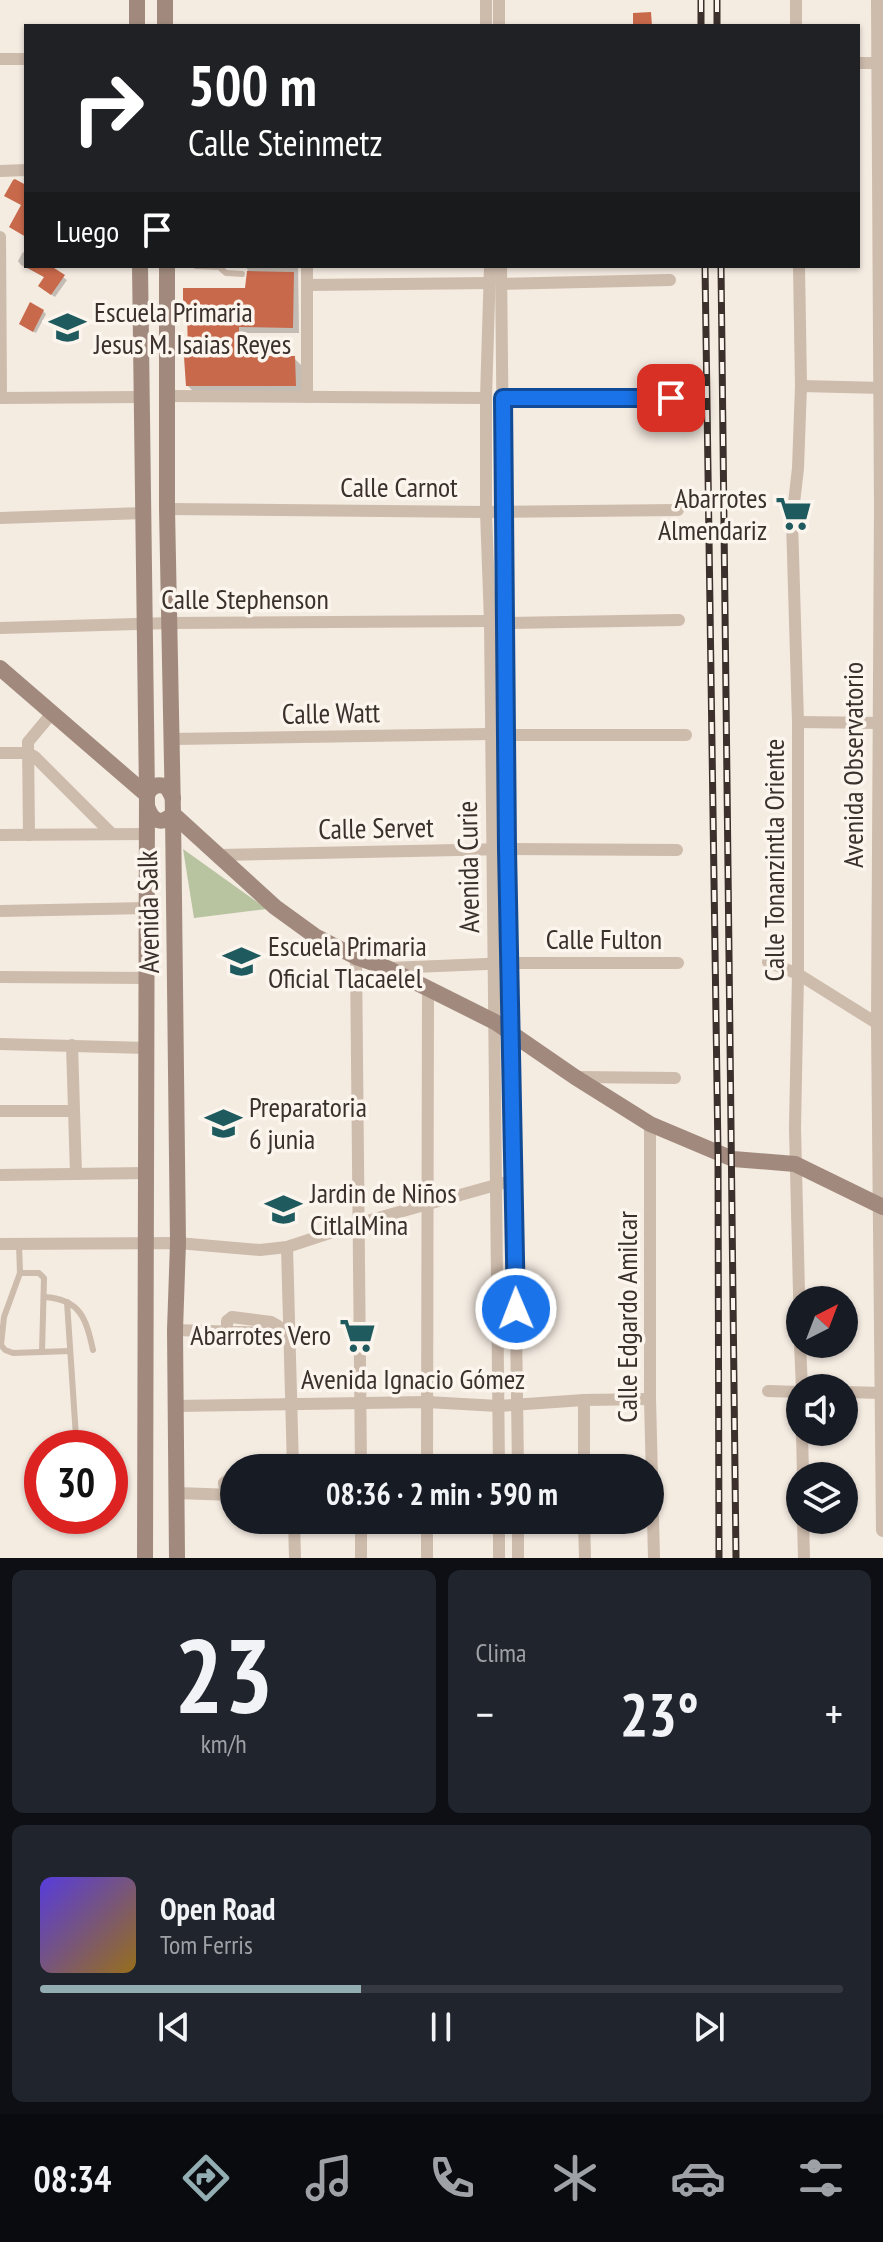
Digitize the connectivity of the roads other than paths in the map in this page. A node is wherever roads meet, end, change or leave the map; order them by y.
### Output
1 (137, 0) edge
2 (165, 0) edge
3 (486, 0) edge
4 (499, 0) edge
5 (796, 0) edge
6 (878, 0) edge
7 (137, 24) edge
8 (165, 24) edge
9 (486, 24) edge
10 (499, 24) edge
11 (796, 24) edge
12 (0, 59) edge
13 (24, 59) edge
14 (880, 63) edge
15 (24, 170) edge
16 (0, 171) edge
17 (0, 237) edge
18 (140, 268) edge
19 (167, 268) edge
20 (220, 268) edge
21 (307, 268) edge
22 (491, 268) edge
23 (500, 268) edge
24 (799, 268) edge
25 (242, 274) dead end
26 (670, 280) dead end
27 (496, 283) junction
28 (0, 284) edge
29 (307, 285) junction
30 (801, 386) junction
31 (881, 388) edge
32 (167, 396) junction
33 (141, 397) junction
34 (307, 397) junction
35 (0, 398) edge
36 (486, 398) junction
37 (503, 398) junction
38 (671, 398) dead end
39 (882, 507) edge
40 (167, 509) junction
41 (504, 510) junction
42 (678, 510) dead end
43 (486, 512) junction
44 (143, 513) junction
45 (0, 518) edge
46 (679, 620) dead end
47 (490, 621) junction
48 (170, 623) junction
49 (505, 623) junction
50 (144, 624) junction
51 (0, 628) edge
52 (882, 653) edge
53 (0, 668) edge
54 (53, 712) junction
55 (798, 722) junction
56 (880, 723) junction
57 (490, 734) junction
58 (505, 735) junction
59 (686, 735) dead end
60 (172, 739) junction
61 (0, 753) edge
62 (28, 753) junction
63 (147, 801) junction
64 (173, 806) junction
65 (111, 833) junction
66 (146, 834) junction
67 (0, 835) edge
68 (29, 835) junction
69 (507, 849) junction
70 (491, 850) junction
71 (677, 850) dead end
72 (219, 855) junction
73 (147, 908) junction
74 (0, 911) edge
75 (356, 957) junction
76 (768, 962) dead end
77 (494, 963) junction
78 (510, 963) junction
79 (678, 963) dead end
80 (387, 968) junction
81 (798, 974) junction
82 (0, 977) edge
83 (148, 978) junction
84 (428, 989) junction
85 (495, 1022) junction
86 (880, 1026) edge
87 (512, 1036) junction
88 (0, 1044) edge
89 (72, 1045) junction
90 (147, 1048) junction
91 (575, 1077) junction
92 (675, 1078) dead end
93 (0, 1111) edge
94 (73, 1111) junction
95 (650, 1124) junction
96 (795, 1164) junction
97 (147, 1173) junction
98 (76, 1174) junction
99 (0, 1175) edge
100 (514, 1182) junction
101 (497, 1184) junction
102 (426, 1205) junction
103 (881, 1206) edge
104 (360, 1223) junction
105 (147, 1243) junction
106 (178, 1243) junction
107 (0, 1244) edge
108 (19, 1244) junction
109 (287, 1247) junction
110 (20, 1273) junction
111 (799, 1286) edge
112 (882, 1294) edge
113 (44, 1297) junction
114 (67, 1302) junction
115 (175, 1330) junction
116 (227, 1332) dead end
117 (93, 1350) dead end
118 (70, 1351) junction
119 (42, 1352) junction
120 (786, 1390) edge
121 (768, 1391) dead end
122 (858, 1392) edge
123 (882, 1393) edge
124 (650, 1399) junction
125 (584, 1400) junction
126 (427, 1402) junction
127 (361, 1403) junction
128 (291, 1404) junction
129 (518, 1404) junction
130 (175, 1406) junction
131 (498, 1406) junction
132 (76, 1430) edge
133 (293, 1454) edge
134 (361, 1454) edge
135 (427, 1454) edge
136 (499, 1454) edge
137 (518, 1454) edge
138 (584, 1454) edge
139 (176, 1493) junction
140 (220, 1494) edge
141 (883, 1530) edge
142 (294, 1534) edge
143 (361, 1534) edge
144 (427, 1534) edge
145 (499, 1534) edge
146 (518, 1534) edge
147 (584, 1534) edge
148 (803, 1534) edge
149 (145, 1558) edge
150 (177, 1558) edge
151 (295, 1558) edge
152 (361, 1558) edge
153 (427, 1558) edge
154 (499, 1558) edge
155 (518, 1558) edge
156 (585, 1558) edge
157 (654, 1558) edge
158 (804, 1558) edge

1 - 7 main road
2 - 8 main road
3 - 9 street
4 - 10 street
5 - 11 street
6 - 14 street, Avenida Observatorio
12 - 13 street
14 - 31 street, Avenida Observatorio
15 - 16 street
17 - 28 street
18 - 33 main road, Avenida Salk
19 - 32 main road, Avenida Salk
20 - 25 lane
21 - 29 street
22 - 27 street, Avenida Curie
23 - 27 street, Avenida Curie
24 - 30 street, Calle Tonanzintla Oriente
26 - 27 street
27 - 29 street
27 - 36 street, Avenida Curie
27 - 37 street, Avenida Curie
28 - 35 street
29 - 34 street
30 - 31 street
30 - 55 street, Calle Tonanzintla Oriente
31 - 39 street, Avenida Observatorio
32 - 34 street
32 - 40 main road, Avenida Salk
33 - 35 street
33 - 44 main road, Avenida Salk
34 - 36 street
36 - 43 street, Avenida Curie
37 - 38 street
37 - 41 street, Avenida Curie
39 - 52 street, Avenida Observatorio
40 - 43 street, Calle Carnot
40 - 48 main road, Avenida Salk
41 - 42 street, Calle Carnot
41 - 43 street, Calle Carnot
41 - 49 street, Avenida Curie
43 - 47 street, Avenida Curie
44 - 45 street
44 - 50 main road, Avenida Salk
46 - 49 street
47 - 48 street, Calle Stephenson
47 - 57 street, Avenida Curie
48 - 50 street, Calle Stephenson
48 - 60 main road, Avenida Salk
49 - 58 street, Avenida Curie
50 - 51 street, Calle Stephenson
50 - 63 main road, Avenida Salk
52 - 56 street, Avenida Observatorio
53 - 54 main road
54 - 62 street
54 - 63 main road
55 - 56 street
55 - 81 street, Calle Tonanzintla Oriente
56 - 86 street, Avenida Observatorio
57 - 60 street, Calle Watt
57 - 70 street, Avenida Curie
58 - 59 street
58 - 69 street, Avenida Curie
60 - 64 main road, Avenida Salk
61 - 62 street
62 - 65 street
62 - 68 street
63 - 64 main road
63 - 64 main road
63 - 66 main road, Avenida Salk
64 - 72 main road
64 - 106 main road, Avenida Salk
65 - 66 street
65 - 68 street
66 - 73 main road, Avenida Salk
67 - 68 street
69 - 70 street, Calle Servet
69 - 71 street, Calle Servet
69 - 78 street, Avenida Curie
70 - 72 street, Calle Servet
70 - 77 street, Avenida Curie
72 - 75 main road
73 - 74 street
73 - 83 main road, Avenida Salk
75 - 80 main road
75 - 104 street
76 - 81 street
77 - 78 street, Calle Fulton
77 - 80 street, Calle Fulton
77 - 85 street, Avenida Curie
78 - 79 street, Calle Fulton
78 - 87 street, Avenida Curie
80 - 84 main road
81 - 86 street
81 - 96 street, Calle Tonanzintla Oriente
82 - 83 street
83 - 90 main road, Avenida Salk
84 - 85 main road
84 - 102 street
85 - 87 main road
85 - 101 street, Avenida Curie
86 - 103 street, Avenida Observatorio
87 - 91 main road
87 - 100 street, Avenida Curie
88 - 89 street
89 - 90 street
89 - 94 street
90 - 97 main road, Avenida Salk
91 - 92 street
91 - 95 main road
93 - 94 street
94 - 98 street
95 - 96 main road
95 - 124 street, Calle Edgardo Amilcar
96 - 103 main road
96 - 111 street, Calle Tonanzintla Oriente
97 - 98 street
97 - 105 main road, Avenida Salk
98 - 99 street
100 - 101 street
100 - 129 street, Avenida Curie
101 - 102 street
101 - 131 street, Avenida Curie
102 - 104 street
102 - 126 street
103 - 112 street, Avenida Observatorio
104 - 109 street
104 - 127 street
105 - 106 street
105 - 108 street
105 - 149 main road, Avenida Salk
106 - 109 street
106 - 115 main road, Avenida Salk
107 - 108 street
108 - 110 lane
109 - 128 street
110 - 113 lane
110 - 119 lane
112 - 123 street, Avenida Observatorio
113 - 114 lane
113 - 119 lane
114 - 117 lane
114 - 118 lane
115 - 116 street
115 - 130 main road, Avenida Salk
118 - 119 lane
118 - 132 lane
120 - 121 street
122 - 123 street
123 - 141 street, Avenida Observatorio
124 - 125 street, Avenida Ignacio Gómez
124 - 157 street, Calle Edgardo Amilcar
125 - 129 street, Avenida Ignacio Gómez
125 - 138 street
126 - 127 street, Avenida Ignacio Gómez
126 - 131 street, Avenida Ignacio Gómez
126 - 135 street
127 - 128 street, Avenida Ignacio Gómez
127 - 134 street
128 - 130 street, Avenida Ignacio Gómez
128 - 133 street
129 - 131 street, Avenida Ignacio Gómez
129 - 137 street, Avenida Curie
130 - 139 main road, Avenida Salk
131 - 136 street, Avenida Curie
139 - 140 street
139 - 150 main road, Avenida Salk
142 - 151 street
143 - 152 street
144 - 153 street
145 - 154 street
146 - 155 street
147 - 156 street
148 - 158 street

